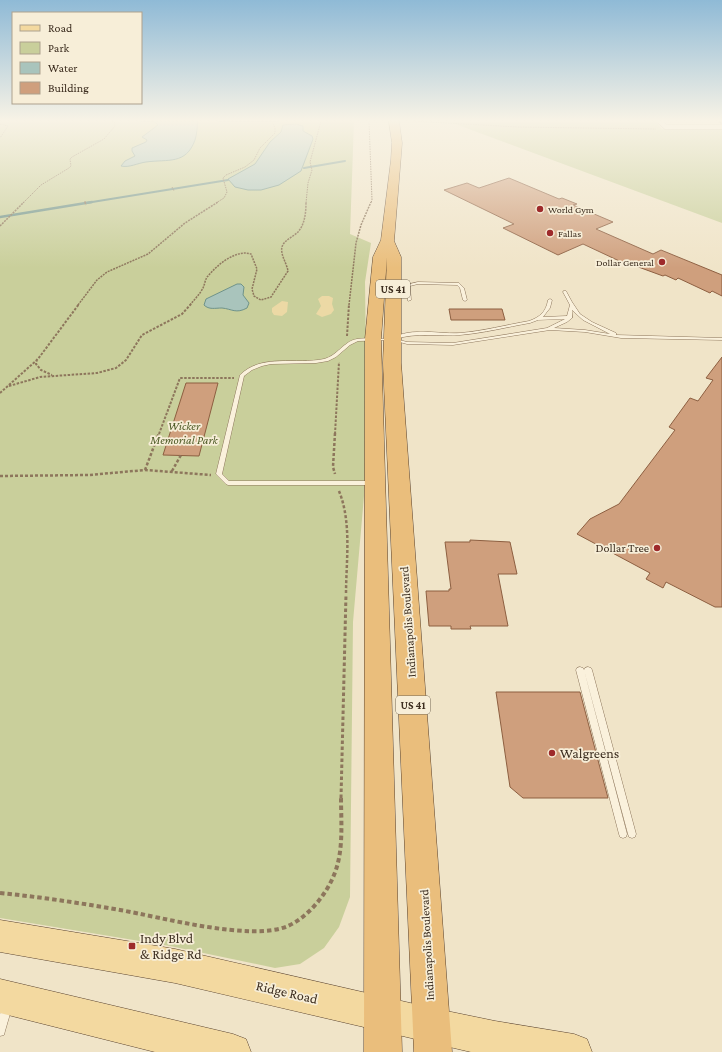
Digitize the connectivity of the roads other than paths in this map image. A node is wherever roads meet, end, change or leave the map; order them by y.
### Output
1 (394, 170) edge
2 (565, 292) dead end
3 (409, 300) dead end
4 (465, 300) dead end
5 (550, 300) dead end
6 (571, 306) junction
7 (569, 317) junction
8 (581, 317) junction
9 (538, 319) junction
10 (548, 329) junction
11 (621, 337) junction
12 (383, 339) junction
13 (722, 339) edge
14 (376, 483) junction
15 (623, 834) dead end
16 (632, 834) dead end
17 (0, 936) edge
18 (5, 997) edge
19 (383, 1015) junction
20 (0, 1030) edge
21 (433, 1039) edge
22 (232, 1052) edge
23 (383, 1052) edge
24 (574, 1052) edge

1 - 12 highway, Indianapolis Boulevard / US 41
2 - 6 lane
3 - 4 lane
5 - 9 lane
6 - 7 lane
6 - 8 lane
7 - 8 lane
7 - 9 lane
7 - 10 lane
8 - 11 lane
9 - 12 lane
10 - 11 lane
10 - 12 lane
11 - 13 lane
12 - 14 highway, Indianapolis Boulevard / US 41
12 - 14 lane
12 - 21 highway, Indianapolis Boulevard / US 41
14 - 19 highway, Indianapolis Boulevard / US 41
15 - 16 lane
17 - 19 main road, Ridge Road
18 - 20 lane
18 - 22 main road
19 - 21 main road, Ridge Road
19 - 23 highway, Indianapolis Boulevard / US 41
21 - 24 main road, Ridge Road

